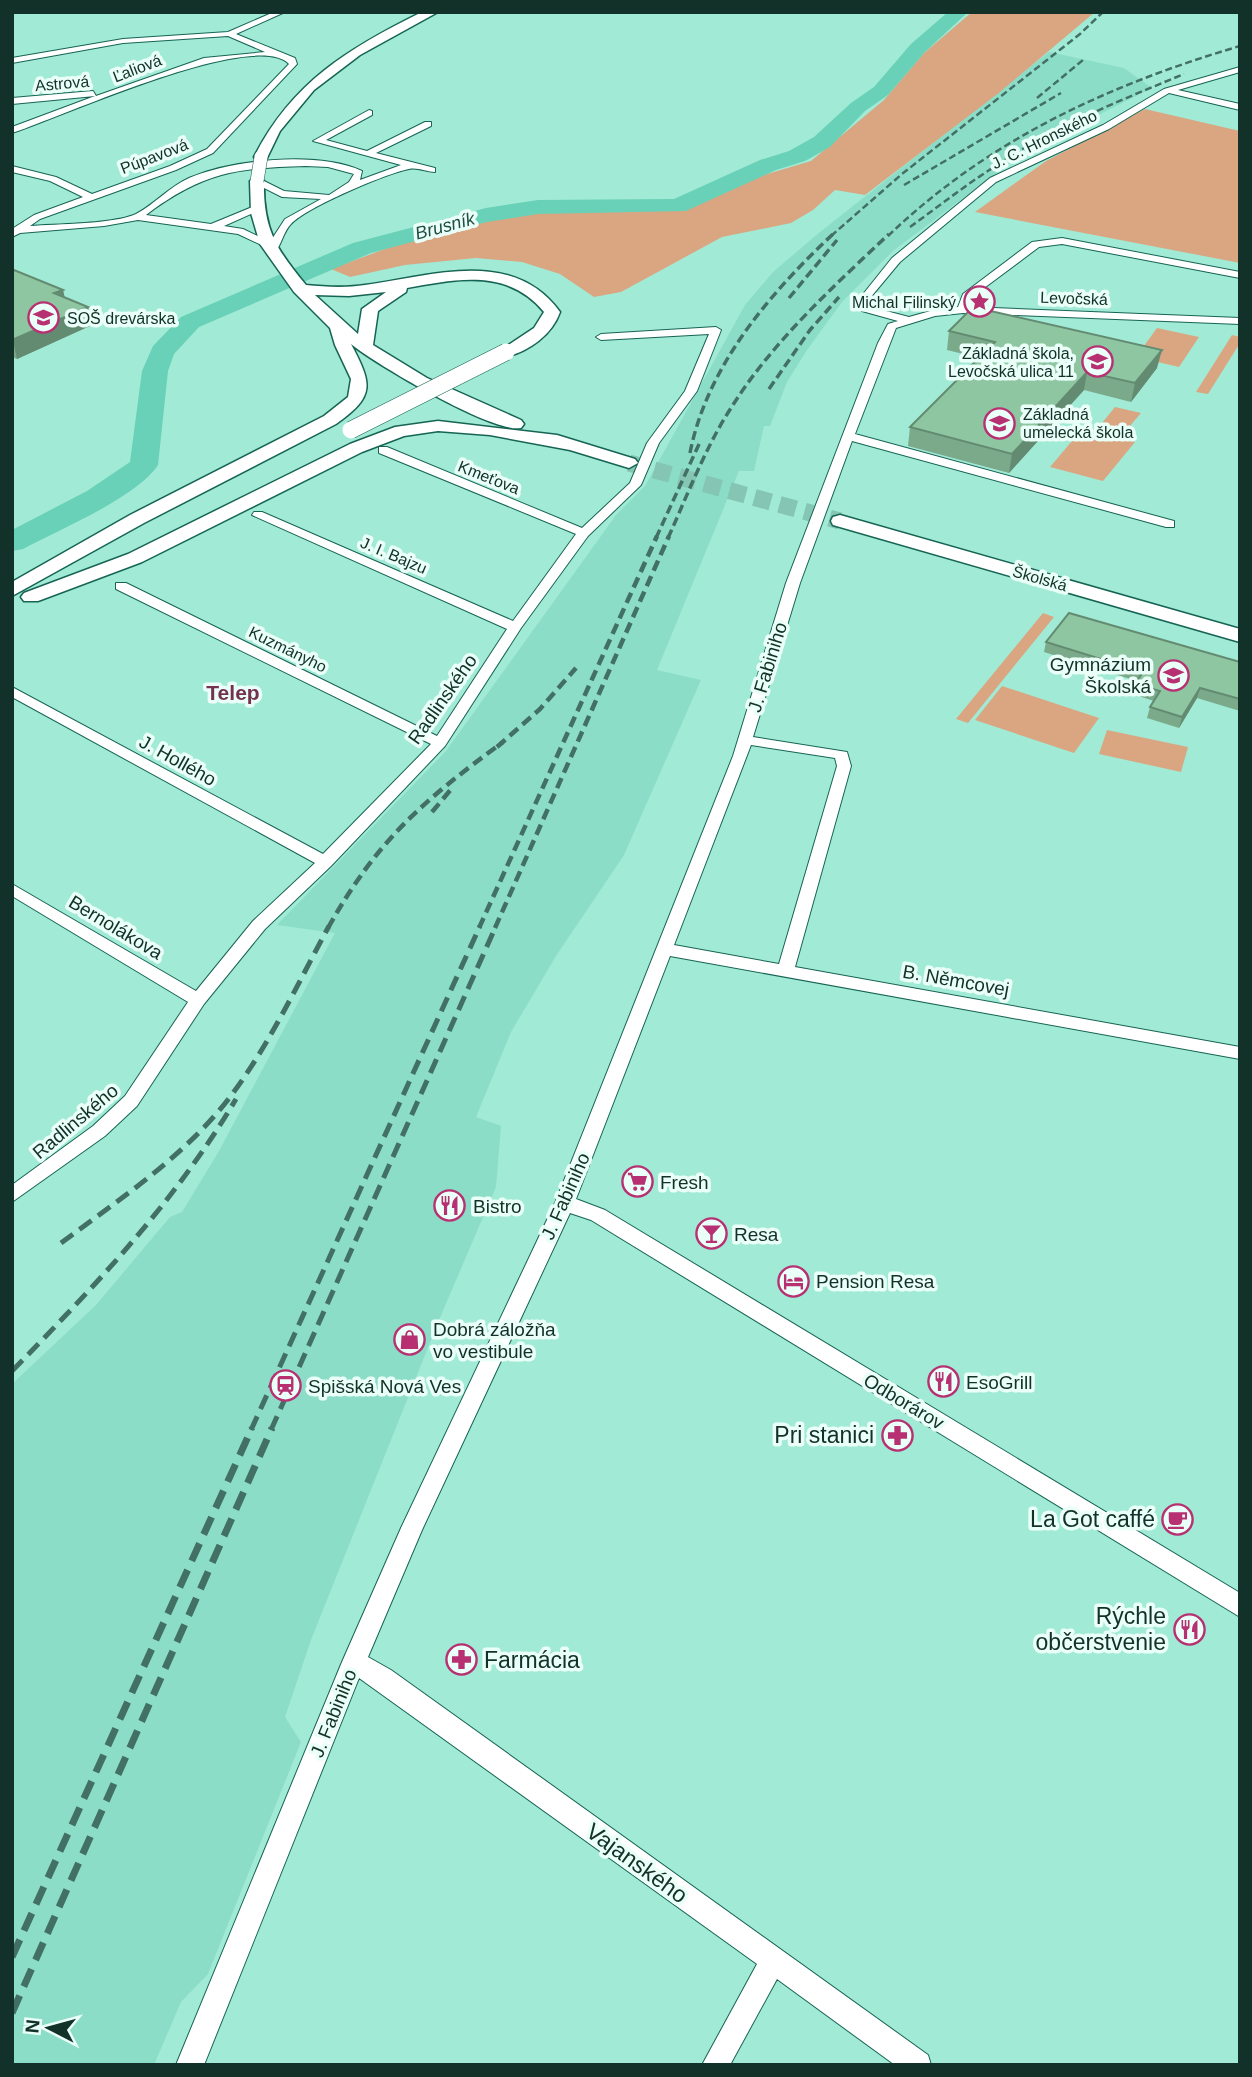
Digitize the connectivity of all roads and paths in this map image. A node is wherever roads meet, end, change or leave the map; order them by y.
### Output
1 (281, 12) edge
2 (432, 12) edge
3 (229, 34) junction
4 (278, 53) junction
5 (12, 61) edge
6 (1240, 69) edge
7 (1167, 90) junction
8 (114, 92) junction
9 (12, 101) edge
10 (1240, 107) edge
11 (369, 113) dead end
12 (428, 124) dead end
13 (12, 130) edge
14 (367, 154) junction
15 (395, 161) junction
16 (410, 165) junction
17 (12, 169) edge
18 (432, 170) dead end
19 (357, 171) junction
20 (257, 181) junction
21 (354, 185) junction
22 (332, 196) junction
23 (90, 197) junction
24 (257, 208) junction
25 (138, 217) junction
26 (215, 226) junction
27 (14, 232) edge
28 (269, 248) junction
29 (1240, 275) edge
30 (414, 282) junction
31 (299, 288) junction
32 (962, 310) junction
33 (907, 320) junction
34 (1240, 321) edge
35 (335, 325) junction
36 (601, 337) dead end
37 (365, 347) junction
38 (506, 352) joint
39 (351, 430) joint
40 (848, 436) junction
41 (572, 445) junction
42 (383, 450) dead end
43 (629, 463) tunnel mouth
44 (258, 516) dead end
45 (840, 521) tunnel mouth
46 (1170, 524) dead end
47 (584, 533) junction
48 (121, 586) dead end
49 (22, 593) edge
50 (12, 606) edge
51 (515, 627) junction
52 (1240, 636) edge
53 (12, 691) edge
54 (745, 740) junction
55 (440, 743) junction
56 (325, 862) junction
57 (12, 889) edge
58 (665, 949) junction
59 (785, 971) junction
60 (198, 1000) junction
61 (1240, 1053) edge
62 (12, 1195) edge
63 (565, 1203) junction
64 (1240, 1606) edge
65 (354, 1662) junction
66 (773, 1961) junction
67 (190, 2065) edge
68 (715, 2065) edge
69 (918, 2065) edge

1 - 3 street
2 - 20 main road, bridge
3 - 4 street
3 - 5 street
4 - 8 street, Ľaliová
4 - 23 street, Púpavová
6 - 7 street, J. C. Hronského
7 - 10 street
7 - 33 street, J. C. Hronského
8 - 9 street, Astrová
8 - 13 street, Ľaliová
11 - 14 street
12 - 14 street
14 - 15 street
15 - 16 street
15 - 19 street
16 - 18 street
16 - 21 street
17 - 23 street
19 - 21 street
19 - 25 street
20 - 22 street
20 - 24 main road
21 - 22 street
22 - 28 street
23 - 27 street, Púpavová
24 - 26 street
24 - 28 main road
25 - 26 street
25 - 27 street
26 - 28 street
28 - 31 main road
29 - 32 street
30 - 31 main road
30 - 37 main road
30 - 38 main road
31 - 35 main road
32 - 33 street, Levočská
32 - 34 street, Levočská
33 - 40 street, J. Fabiniho
35 - 37 main road
35 - 49 main road
36 - 47 street, Radlinského
37 - 41 main road
38 - 39 main road, bridge
39 - 49 main road
40 - 46 street
40 - 54 street, J. Fabiniho
41 - 43 main road
41 - 49 main road
42 - 47 street, Kmeťova
44 - 51 street, J. I. Bajzu
45 - 52 main road, Školská
47 - 51 street, Radlinského
48 - 55 street, Kuzmányho
49 - 50 main road
51 - 55 street, Radlinského
53 - 56 street, J. Hollého
54 - 58 street, J. Fabiniho
54 - 59 street
55 - 56 street, Radlinského
56 - 60 street, Radlinského
57 - 60 street, Bernolákova
58 - 59 street, B. Němcovej
58 - 63 street, J. Fabiniho
59 - 61 street, B. Němcovej
60 - 62 street, Radlinského
63 - 64 street, Odborárov
63 - 65 street, J. Fabiniho
65 - 66 street, Vajanského
65 - 67 street, J. Fabiniho
66 - 68 street
66 - 69 street, Vajanského

